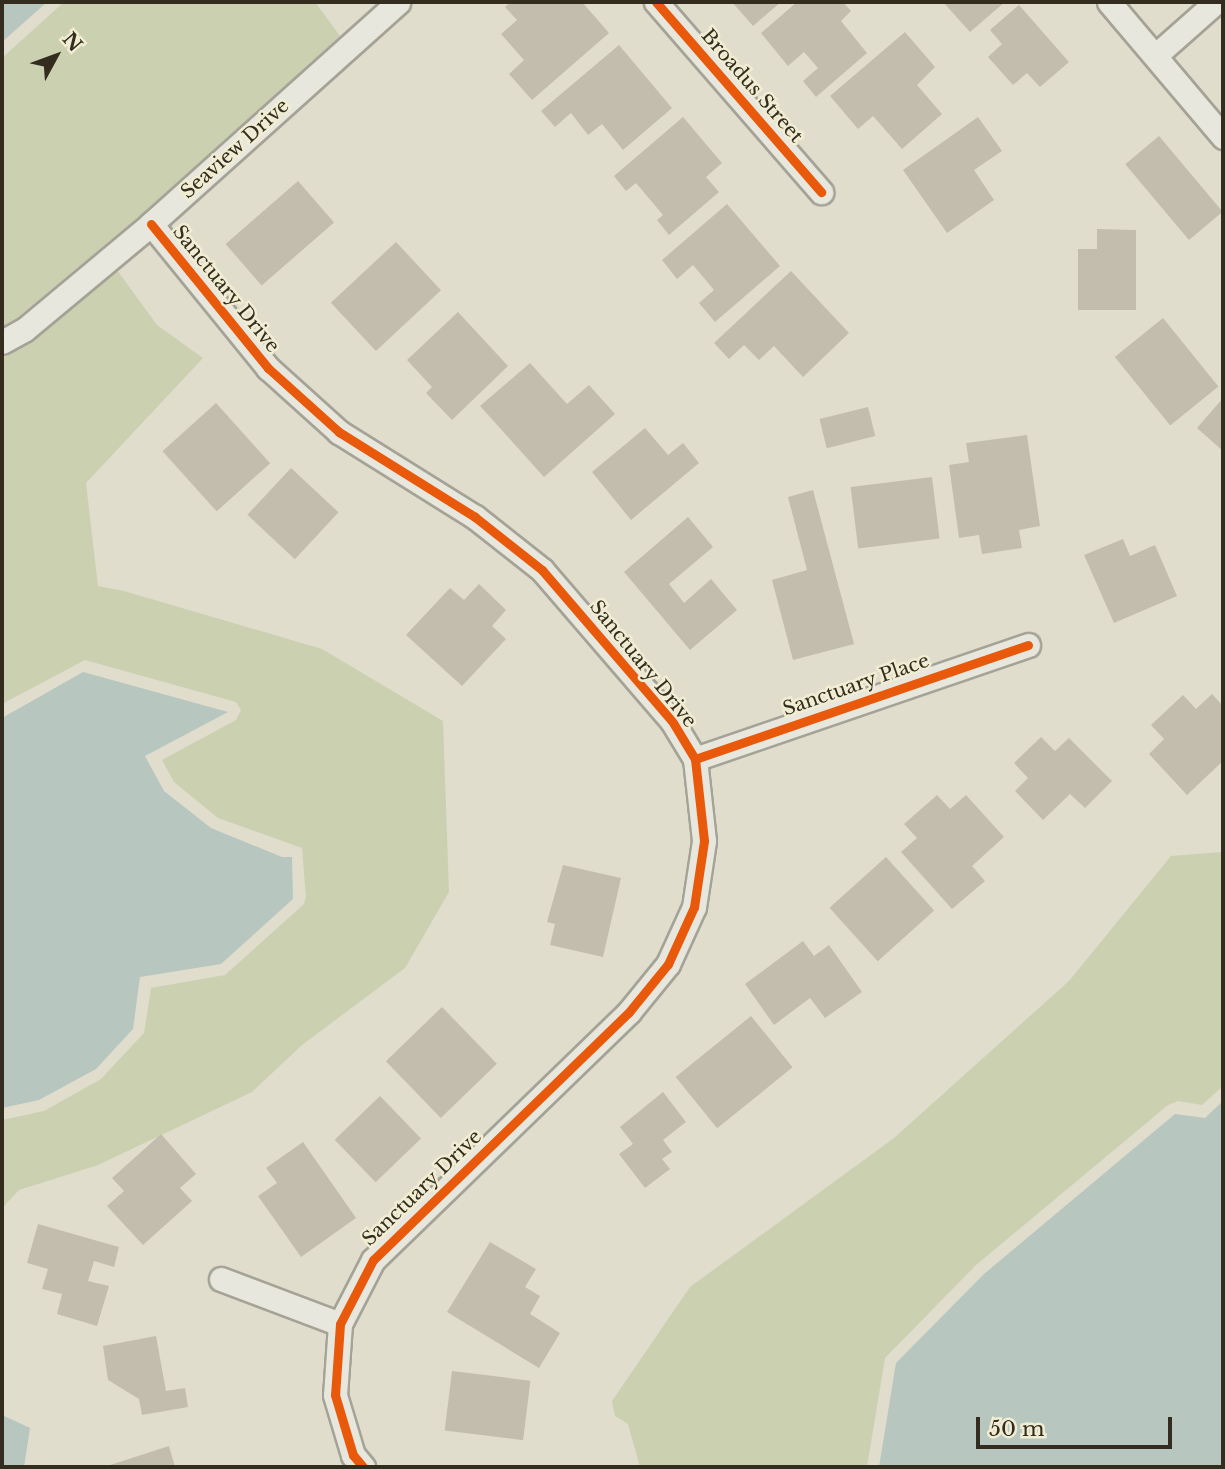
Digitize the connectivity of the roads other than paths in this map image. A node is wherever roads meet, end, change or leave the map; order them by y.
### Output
1 (398, 2) edge
2 (656, 2) edge
3 (1109, 2) edge
4 (1216, 2) edge
5 (1156, 55) junction
6 (1223, 137) edge
7 (821, 192) dead end
8 (151, 224) junction
9 (2, 342) edge
10 (1028, 645) dead end
11 (695, 758) junction
12 (221, 1279) dead end
13 (340, 1324) junction
14 (363, 1467) edge

1 - 8 street, Seaview Drive
2 - 7 street, Broadus Street
3 - 5 street
4 - 5 street
5 - 6 street
8 - 9 street, Seaview Drive
8 - 11 street, Sanctuary Drive
10 - 11 street, Sanctuary Place
11 - 13 street, Sanctuary Drive
12 - 13 street
13 - 14 street, Sanctuary Drive

